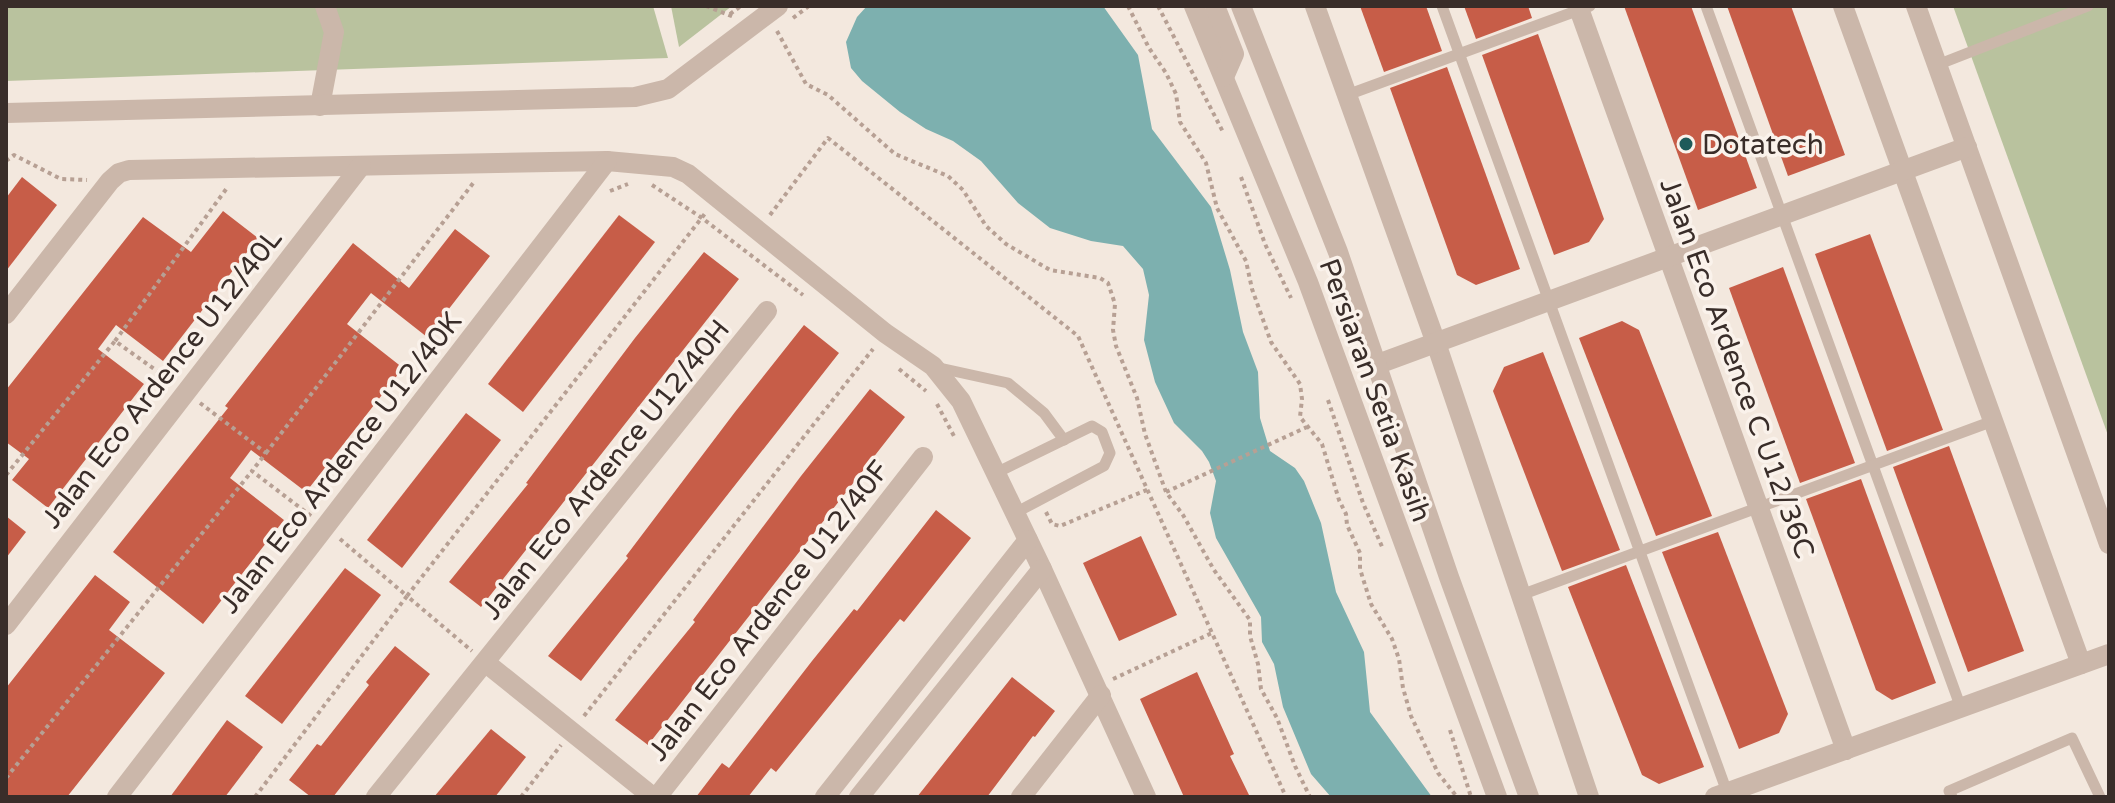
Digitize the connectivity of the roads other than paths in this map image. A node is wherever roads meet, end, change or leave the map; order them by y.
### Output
1 (325, 6) edge
2 (778, 6) edge
3 (1194, 6) edge
4 (1215, 6) edge
5 (1241, 6) edge
6 (1315, 6) edge
7 (1442, 6) edge
8 (1706, 6) edge
9 (1843, 6) edge
10 (1916, 6) edge
11 (2088, 6) edge
12 (1582, 7) edge
13 (1460, 54) junction
14 (1937, 65) junction
15 (1224, 77) junction
16 (1347, 95) junction
17 (320, 106) junction
18 (6, 113) edge
19 (1967, 147) junction
20 (607, 161) junction
21 (361, 166) junction
22 (1902, 171) junction
23 (1782, 215) junction
24 (1668, 257) junction
25 (1549, 301) junction
26 (767, 311) dead end
27 (6, 314) edge
28 (1436, 343) junction
29 (1378, 364) junction
30 (933, 366) junction
31 (1993, 421) junction
32 (1064, 440) junction
33 (923, 457) dead end
34 (1872, 466) junction
35 (996, 473) junction
36 (1759, 507) junction
37 (1015, 513) junction
38 (1028, 540) junction
39 (2109, 544) edge
40 (1640, 551) junction
41 (1042, 569) junction
42 (1521, 595) junction
43 (6, 625) edge
44 (2109, 654) edge
45 (486, 663) junction
46 (2081, 664) junction
47 (1098, 691) junction
48 (1961, 708) junction
49 (1846, 750) junction
50 (1721, 795) edge
51 (117, 797) edge
52 (376, 797) edge
53 (655, 797) edge
54 (825, 797) edge
55 (859, 797) edge
56 (1021, 797) edge
57 (1146, 797) edge
58 (1497, 797) edge
59 (1529, 797) edge
60 (1589, 797) edge
61 (1952, 797) edge
62 (2100, 797) edge

1 - 17 street
2 - 17 street
3 - 15 street, Persiaran Setia Kasih
4 - 15 street
5 - 29 street, Persiaran Setia Kasih
6 - 16 street
7 - 13 lane
8 - 23 lane
9 - 22 street
10 - 14 street
11 - 14 lane
12 - 13 lane
12 - 24 street, Jalan Eco Ardence C U12/36C
13 - 16 lane
13 - 25 lane
14 - 19 street
15 - 58 street, Persiaran Setia Kasih
16 - 28 street
17 - 18 street
19 - 22 street
19 - 39 street
20 - 21 street
20 - 30 street
20 - 51 street, Jalan Eco Ardence U12/40K
21 - 27 street
21 - 43 street, Jalan Eco Ardence U12/40L
22 - 23 street
22 - 31 street
23 - 24 street
23 - 34 lane
24 - 25 street
24 - 36 street, Jalan Eco Ardence C U12/36C
25 - 28 street
25 - 40 lane
26 - 45 street, Jalan Eco Ardence U12/40H
28 - 29 street
28 - 42 street
29 - 59 street, Persiaran Setia Kasih
30 - 32 lane
30 - 35 street
31 - 34 lane
31 - 46 street
32 - 35 lane
32 - 37 lane
33 - 53 street, Jalan Eco Ardence U12/40F
34 - 36 lane
34 - 48 lane
35 - 37 street
36 - 40 lane
36 - 49 street, Jalan Eco Ardence C U12/36C
37 - 38 street
38 - 41 street
38 - 54 street
40 - 42 lane
40 - 50 lane
41 - 47 street
41 - 55 street
42 - 60 street
44 - 46 street
45 - 52 street, Jalan Eco Ardence U12/40H
45 - 53 street
46 - 48 street
47 - 56 street
47 - 57 street
48 - 49 street
49 - 50 street
61 - 62 lane

